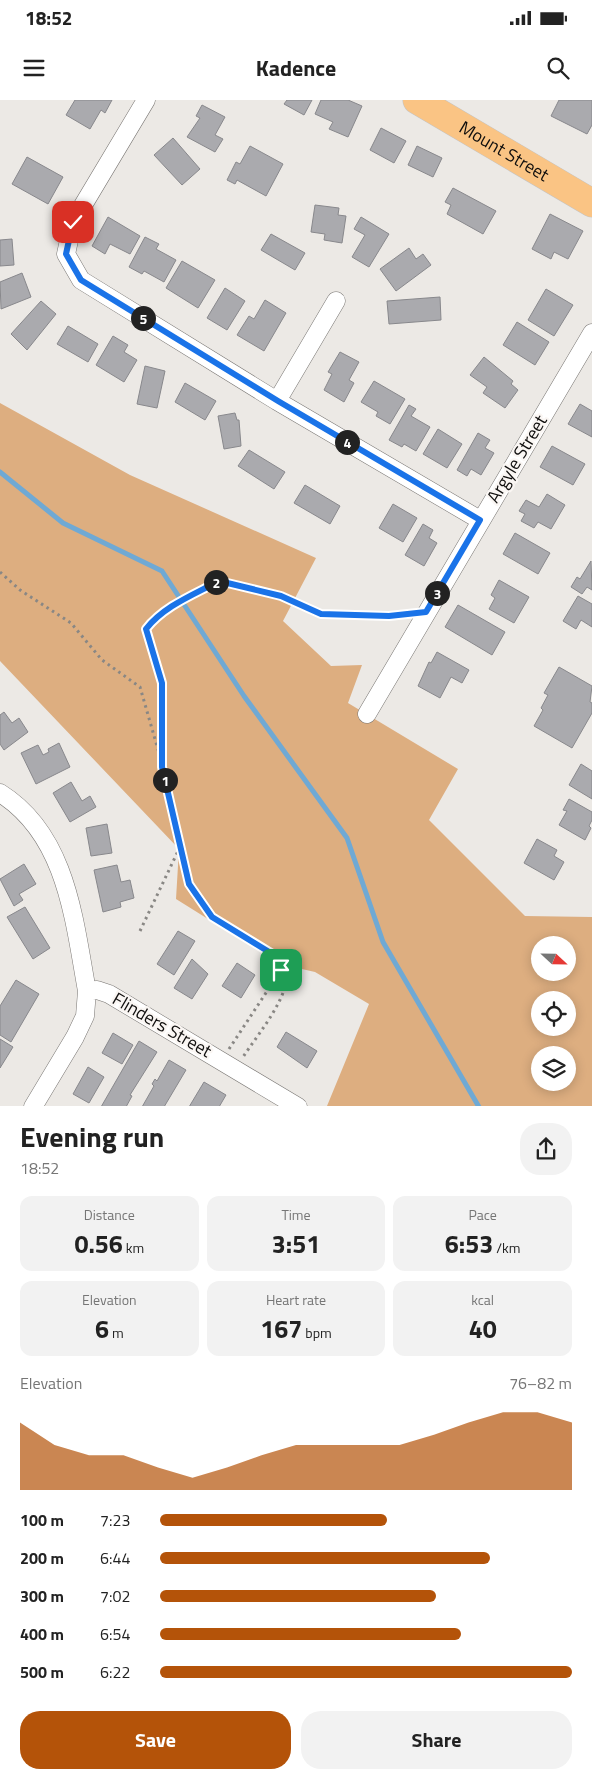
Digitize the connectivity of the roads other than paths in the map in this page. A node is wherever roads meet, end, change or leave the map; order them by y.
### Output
1 (146, 100) edge
2 (417, 100) edge
3 (592, 204) edge
4 (336, 301) dead end
5 (592, 333) edge
6 (278, 401) junction
7 (480, 520) junction
8 (367, 714) dead end
9 (0, 793) edge
10 (87, 991) junction
11 (33, 1106) edge
12 (298, 1106) edge

1 - 6 street
2 - 3 highway, Mount Street
4 - 6 street
5 - 7 street, Argyle Street
6 - 7 street
7 - 8 street, Argyle Street
9 - 10 street
10 - 11 street
10 - 12 street, Flinders Street

